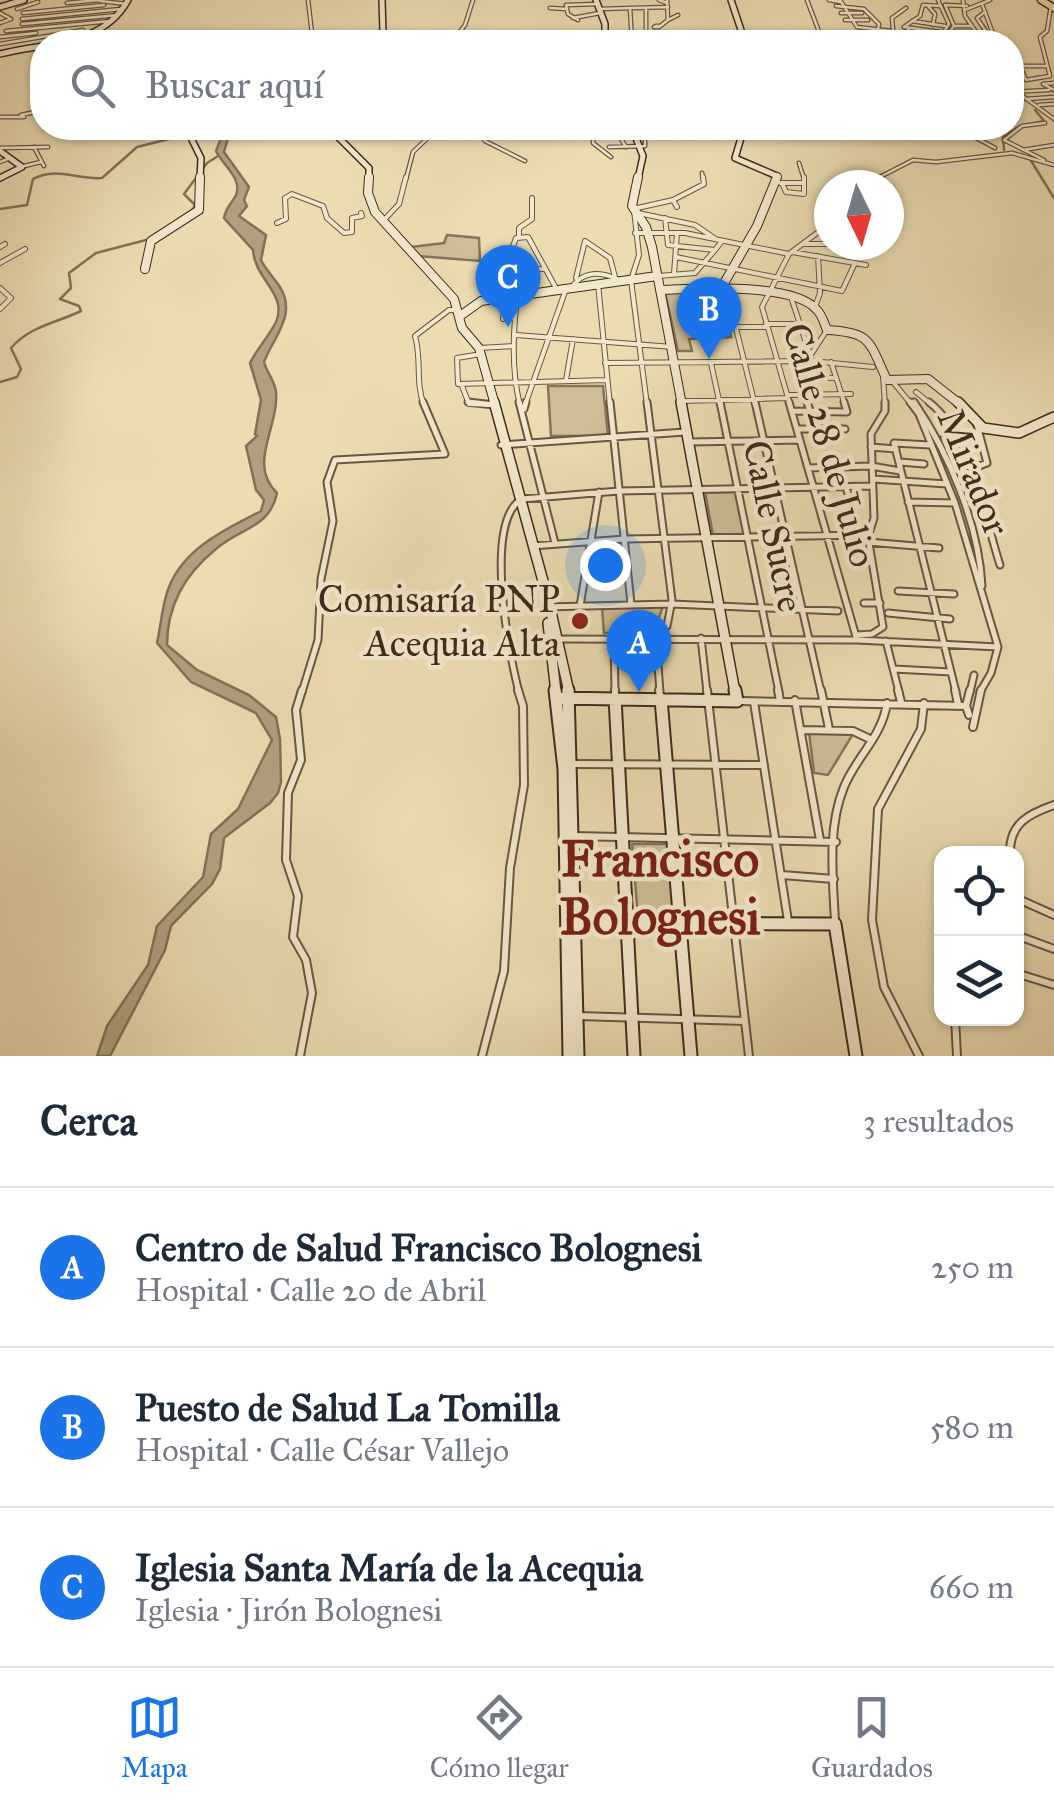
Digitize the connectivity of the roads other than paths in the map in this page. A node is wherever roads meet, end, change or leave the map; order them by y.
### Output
1 (20, 0) edge
2 (53, 0) edge
3 (97, 0) edge
4 (308, 0) edge
5 (382, 0) edge
6 (474, 0) edge
7 (639, 0) edge
8 (660, 0) edge
9 (731, 0) edge
10 (807, 0) edge
11 (829, 0) edge
12 (938, 0) edge
13 (963, 0) edge
14 (990, 0) edge
15 (667, 3) edge
16 (842, 3) edge
17 (904, 3) edge
18 (67, 4) edge
19 (106, 4) edge
20 (125, 4) edge
21 (982, 4) junction
22 (1047, 4) edge
23 (38, 5) edge
24 (598, 6) edge
25 (836, 6) dead end
26 (928, 6) junction
27 (942, 6) junction
28 (567, 7) junction
29 (0, 8) edge
30 (550, 8) dead end
31 (630, 8) junction
32 (644, 8) junction
33 (966, 8) junction
34 (17, 9) dead end
35 (862, 12) dead end
36 (986, 12) junction
37 (849, 13) junction
38 (841, 14) dead end
39 (678, 15) dead end
40 (872, 15) junction
41 (892, 18) junction
42 (51, 19) junction
43 (91, 20) junction
44 (656, 20) dead end
45 (845, 20) dead end
46 (854, 20) junction
47 (868, 20) dead end
48 (22, 21) junction
49 (668, 21) junction
50 (912, 21) junction
51 (980, 23) junction
52 (0, 24) edge
53 (934, 25) junction
54 (972, 26) junction
55 (991, 26) junction
56 (102, 27) dead end
57 (659, 27) dead end
58 (848, 27) dead end
59 (857, 27) junction
60 (910, 28) joint
61 (878, 29) junction
62 (984, 29) joint
63 (47, 30) edge
64 (83, 30) edge
65 (90, 30) edge
66 (91, 30) edge
67 (312, 30) edge
68 (383, 30) edge
69 (460, 30) edge
70 (631, 30) edge
71 (646, 30) edge
72 (741, 30) edge
73 (820, 30) edge
74 (885, 30) edge
75 (892, 30) edge
76 (926, 30) joint
77 (947, 30) junction
78 (975, 30) edge
79 (992, 30) edge
80 (8, 33) junction
81 (30, 34) edge
82 (30, 36) edge
83 (0, 40) edge
84 (30, 45) edge
85 (0, 54) edge
86 (1024, 64) edge
87 (1047, 66) junction
88 (1024, 79) edge
89 (1052, 88) edge
90 (1024, 91) edge
91 (1054, 97) edge
92 (1024, 99) edge
93 (1024, 99) edge
94 (1054, 104) edge
95 (1040, 105) junction
96 (1054, 111) edge
97 (1045, 112) junction
98 (30, 114) edge
99 (0, 117) edge
100 (1054, 120) edge
101 (1045, 122) dead end
102 (1024, 126) edge
103 (193, 140) edge
104 (345, 140) edge
105 (426, 140) edge
106 (485, 140) edge
107 (593, 140) edge
108 (622, 140) edge
109 (639, 140) edge
110 (741, 140) edge
111 (978, 140) edge
112 (1007, 140) edge
113 (626, 146) junction
114 (34, 147) junction
115 (48, 147) dead end
116 (609, 147) dead end
117 (640, 147) junction
118 (995, 148) dead end
119 (1054, 148) edge
120 (1, 149) edge
121 (1023, 150) junction
122 (611, 157) dead end
123 (10, 158) junction
124 (524, 161) dead end
125 (0, 162) edge
126 (799, 163) dead end
127 (1054, 164) edge
128 (22, 166) junction
129 (894, 170) edge
130 (702, 173) dead end
131 (0, 177) edge
132 (778, 183) junction
133 (802, 183) junction
134 (532, 198) dead end
135 (673, 200) junction
136 (677, 207) dead end
137 (635, 211) junction
138 (361, 213) dead end
139 (665, 218) junction
140 (382, 221) junction
141 (277, 223) dead end
142 (667, 232) junction
143 (648, 233) junction
144 (677, 233) junction
145 (635, 234) junction
146 (519, 236) junction
147 (814, 236) edge
148 (714, 238) junction
149 (723, 240) junction
150 (745, 244) junction
151 (803, 244) junction
152 (814, 244) edge
153 (678, 246) junction
154 (25, 249) dead end
155 (715, 250) junction
156 (791, 253) junction
157 (814, 256) edge
158 (676, 257) junction
159 (818, 260) edge
160 (843, 260) edge
161 (705, 262) junction
162 (855, 262) junction
163 (0, 263) edge
164 (866, 265) dead end
165 (732, 268) junction
166 (145, 269) dead end
167 (543, 269) junction
168 (674, 274) junction
169 (694, 274) junction
170 (657, 276) junction
171 (576, 278) junction
172 (632, 278) junction
173 (776, 278) junction
174 (617, 279) junction
175 (501, 280) junction
176 (519, 284) junction
177 (598, 284) junction
178 (820, 286) junction
179 (0, 288) edge
180 (726, 288) junction
181 (565, 289) junction
182 (696, 289) junction
183 (660, 290) junction
184 (767, 295) junction
185 (516, 297) junction
186 (506, 298) junction
187 (485, 300) junction
188 (792, 300) junction
189 (815, 307) junction
190 (0, 309) edge
191 (461, 312) junction
192 (514, 318) junction
193 (798, 324) junction
194 (767, 325) junction
195 (736, 327) junction
196 (827, 330) junction
197 (516, 335) junction
198 (552, 336) junction
199 (573, 339) junction
200 (603, 341) junction
201 (639, 344) junction
202 (514, 346) junction
203 (673, 347) junction
204 (480, 351) junction
205 (811, 358) junction
206 (710, 362) junction
207 (743, 362) junction
208 (778, 362) junction
209 (794, 362) junction
210 (831, 362) junction
211 (605, 364) junction
212 (641, 364) junction
213 (676, 364) junction
214 (872, 367) dead end
215 (883, 374) junction
216 (800, 377) junction
217 (835, 378) junction
218 (607, 380) junction
219 (535, 382) junction
220 (566, 382) junction
221 (895, 382) junction
222 (514, 383) junction
223 (488, 384) junction
224 (937, 385) junction
225 (462, 386) junction
226 (916, 392) junction
227 (805, 394) junction
228 (840, 394) junction
229 (851, 394) dead end
230 (787, 396) junction
231 (907, 396) junction
232 (752, 399) junction
233 (719, 400) junction
234 (682, 401) junction
235 (494, 405) junction
236 (966, 410) junction
237 (792, 411) junction
238 (810, 411) junction
239 (523, 412) junction
240 (945, 414) junction
241 (1054, 417) edge
242 (500, 426) joint
243 (797, 429) junction
244 (845, 429) dead end
245 (978, 430) junction
246 (650, 434) junction
247 (612, 436) junction
248 (689, 437) junction
249 (958, 437) junction
250 (944, 438) dead end
251 (800, 440) junction
252 (530, 442) junction
253 (728, 442) junction
254 (764, 442) junction
255 (504, 445) junction
256 (930, 445) junction
257 (895, 446) junction
258 (872, 447) junction
259 (900, 462) junction
260 (924, 464) dead end
261 (873, 467) junction
262 (808, 468) junction
263 (971, 469) junction
264 (902, 471) junction
265 (903, 482) junction
266 (873, 483) junction
267 (947, 484) junction
268 (846, 487) junction
269 (814, 488) junction
270 (698, 489) junction
271 (739, 489) junction
272 (776, 489) junction
273 (658, 490) junction
274 (620, 491) junction
275 (599, 492) junction
276 (544, 497) junction
277 (520, 500) junction
278 (908, 502) junction
279 (954, 503) junction
280 (860, 534) junction
281 (826, 535) junction
282 (749, 537) junction
283 (788, 537) junction
284 (624, 538) junction
285 (664, 538) junction
286 (707, 538) junction
287 (869, 538) junction
288 (592, 540) junction
289 (555, 544) junction
290 (532, 546) junction
291 (919, 546) junction
292 (939, 548) dead end
293 (1000, 565) dead end
294 (981, 589) junction
295 (898, 591) dead end
296 (932, 592) junction
297 (954, 594) dead end
298 (880, 602) junction
299 (631, 604) junction
300 (672, 604) junction
301 (864, 604) dead end
302 (580, 606) junction
303 (548, 607) junction
304 (721, 607) junction
305 (764, 610) junction
306 (838, 611) dead end
307 (804, 612) junction
308 (888, 613) dead end
309 (939, 617) junction
310 (950, 619) dead end
311 (614, 637) junction
312 (658, 638) junction
313 (701, 638) junction
314 (857, 638) junction
315 (554, 639) junction
316 (726, 639) junction
317 (771, 641) junction
318 (886, 642) junction
319 (812, 643) junction
320 (946, 643) junction
321 (998, 647) junction
322 (893, 668) junction
323 (951, 672) junction
324 (974, 676) dead end
325 (564, 698) junction
326 (615, 698) junction
327 (660, 699) junction
328 (708, 700) junction
329 (795, 700) junction
330 (737, 701) junction
331 (780, 701) junction
332 (823, 701) junction
333 (754, 702) junction
334 (887, 703) junction
335 (901, 703) junction
336 (924, 703) junction
337 (962, 705) junction
338 (969, 716) dead end
339 (973, 727) dead end
340 (830, 729) junction
341 (801, 730) junction
342 (872, 740) junction
343 (568, 764) junction
344 (619, 764) junction
345 (667, 764) junction
346 (715, 765) junction
347 (764, 765) junction
348 (1054, 806) edge
349 (569, 836) junction
350 (622, 837) junction
351 (672, 837) junction
352 (724, 838) junction
353 (775, 838) junction
354 (820, 840) junction
355 (836, 842) junction
356 (1009, 846) edge
357 (781, 875) junction
358 (834, 879) junction
359 (1024, 902) edge
360 (1054, 915) edge
361 (571, 923) junction
362 (627, 923) junction
363 (679, 923) junction
364 (733, 923) junction
365 (788, 924) junction
366 (835, 924) junction
367 (1021, 936) edge
368 (1054, 949) edge
369 (1024, 976) edge
370 (1054, 985) edge
371 (573, 1016) junction
372 (632, 1018) junction
373 (688, 1019) junction
374 (745, 1021) junction
375 (954, 1026) edge
376 (300, 1056) edge
377 (482, 1056) edge
378 (569, 1056) edge
379 (578, 1056) edge
380 (634, 1056) edge
381 (691, 1056) edge
382 (749, 1056) edge
383 (856, 1056) edge
384 (919, 1056) edge
385 (958, 1056) edge

1 - 29 main road
2 - 42 street
3 - 18 street
3 - 19 street
4 - 67 street
5 - 68 main road
6 - 69 street
7 - 32 street
8 - 15 street
9 - 72 main road
10 - 73 street
11 - 16 street
12 - 27 street
13 - 33 street
14 - 21 street
15 - 32 street
15 - 49 street
16 - 25 street
16 - 37 street
16 - 40 street
17 - 41 street
18 - 19 street
18 - 42 street
19 - 20 street
19 - 20 street
19 - 42 street
19 - 43 street
20 - 43 street
20 - 65 main road
21 - 33 street
21 - 36 street
22 - 87 street
23 - 34 street
23 - 42 street
23 - 48 street
24 - 28 street
24 - 28 street
24 - 31 street
26 - 27 street
26 - 50 street
26 - 53 street
27 - 77 street
28 - 30 street
29 - 52 street
31 - 32 street
31 - 70 street
32 - 71 street
33 - 54 street
33 - 77 street
35 - 37 street
36 - 51 street
36 - 55 street
37 - 38 street
37 - 46 street
39 - 49 street
40 - 41 street
40 - 61 street
41 - 75 street
42 - 43 street
42 - 48 street
42 - 48 street
42 - 63 street
43 - 64 street
44 - 49 street
45 - 46 street
46 - 47 street
46 - 59 street
48 - 80 street
49 - 57 street
50 - 53 street
50 - 60 street
51 - 55 street
51 - 62 street
52 - 80 street
53 - 77 street
54 - 77 street
54 - 78 street
55 - 62 street
55 - 79 street
56 - 66 street
58 - 59 street
59 - 61 street
60 - 76 street
61 - 74 street
76 - 77 street
80 - 81 street
80 - 83 street
82 - 83 street
84 - 85 main road
86 - 87 street
87 - 88 street
89 - 90 street
91 - 92 street
93 - 95 street
94 - 95 street
95 - 97 street
96 - 97 street
97 - 100 street
98 - 99 street
101 - 102 street
103 - 166 main road
104 - 140 main road
105 - 140 street
106 - 124 street
107 - 122 street
108 - 113 street
109 - 117 main road
110 - 132 main road
111 - 118 street
112 - 121 street
113 - 116 street
113 - 117 street
114 - 115 street
114 - 120 street
114 - 128 street
117 - 137 main road
119 - 121 street
120 - 123 main road
121 - 127 street
123 - 125 street
123 - 128 main road
126 - 133 street
127 - 129 street
128 - 131 main road
130 - 135 street
132 - 133 street
132 - 133 street
132 - 150 main road
134 - 146 street
135 - 136 street
135 - 137 street
137 - 139 street
137 - 143 main road
137 - 145 street
138 - 141 street
139 - 142 street
139 - 148 street
140 - 191 main road
142 - 143 street
142 - 144 street
142 - 153 street
143 - 145 street
143 - 170 main road
144 - 148 street
144 - 153 street
145 - 172 street
146 - 167 street
146 - 175 street
147 - 151 street, Calle 28 de Julio
148 - 149 street
149 - 150 street
149 - 155 street
150 - 156 street
150 - 165 main road
151 - 152 street
151 - 156 street, Calle 28 de Julio
153 - 155 street
153 - 158 street
154 - 163 street
155 - 161 street
156 - 157 street
156 - 173 street, Calle 28 de Julio
158 - 161 street
158 - 168 street
159 - 178 street
160 - 162 street
161 - 165 street
161 - 169 street
162 - 164 street
162 - 178 street
165 - 173 street
165 - 180 main road
167 - 176 street
167 - 181 street
168 - 169 street
168 - 170 street
169 - 182 street
170 - 172 main road
170 - 183 main road
171 - 174 street
171 - 174 street
171 - 181 street
172 - 174 main road
172 - 201 street
173 - 178 street
173 - 184 street, Calle 28 de Julio
174 - 177 main road
175 - 176 street
175 - 187 street
176 - 185 street
177 - 181 main road
177 - 200 street
178 - 189 street
179 - 190 street
180 - 182 main road
180 - 184 main road
180 - 195 street
181 - 185 main road
181 - 198 street
182 - 183 main road
183 - 203 main road
184 - 188 main road
184 - 194 street, Calle 28 de Julio
185 - 186 main road
185 - 192 street
186 - 187 main road
186 - 192 street
187 - 191 main road
188 - 189 main road
188 - 193 street
189 - 196 main road
191 - 204 main road
191 - 376 street
192 - 197 street
193 - 194 street
193 - 205 street
194 - 195 street
194 - 208 street, Calle 28 de Julio
195 - 207 street
196 - 205 street
196 - 215 main road
197 - 198 street
197 - 202 street
198 - 199 street
198 - 219 street
199 - 200 street
199 - 220 street
200 - 201 street
200 - 211 street
201 - 203 street
201 - 212 street
202 - 204 street
202 - 222 street
203 - 213 main road
204 - 223 main road
204 - 225 street
205 - 209 street
205 - 210 street
206 - 207 street
206 - 213 street
206 - 233 street, Calle Sucre
207 - 208 street
207 - 232 street
208 - 209 street
208 - 230 street, Calle 28 de Julio
209 - 216 street
210 - 214 street
210 - 217 street
211 - 212 street
211 - 218 street
212 - 213 street
212 - 246 street
213 - 234 main road
215 - 221 main road
215 - 258 street
216 - 217 street
216 - 227 street
217 - 228 street
218 - 220 street
218 - 247 street
219 - 220 street
219 - 222 street
219 - 239 street
221 - 224 main road
221 - 231 street, Mirador
222 - 223 street
222 - 239 street
223 - 225 street
223 - 235 main road
224 - 226 street
224 - 236 main road
225 - 235 street
226 - 231 street
226 - 240 street
227 - 228 street
227 - 230 street
227 - 238 street
228 - 229 street
228 - 238 street
230 - 232 street
230 - 237 street, Calle 28 de Julio
231 - 256 street, Mirador
231 - 294 street, Mirador
232 - 233 street
232 - 254 street
233 - 234 street
233 - 253 street, Calle Sucre
234 - 248 main road
235 - 242 main road
236 - 240 street
236 - 245 main road
237 - 238 street
237 - 243 street, Calle 28 de Julio
239 - 252 street
240 - 249 street
241 - 245 main road
242 - 255 main road
243 - 244 street
243 - 251 street, Calle 28 de Julio
245 - 249 street
245 - 263 street
246 - 247 street
246 - 248 street
246 - 273 street
247 - 252 street
247 - 274 street
248 - 253 street
248 - 270 main road
249 - 250 street
249 - 263 street
251 - 254 street
251 - 262 street, Calle 28 de Julio
252 - 255 street
252 - 276 street
253 - 254 street
253 - 271 street, Calle Sucre
254 - 272 street
255 - 277 main road
256 - 257 street
256 - 267 street, Mirador
257 - 258 street
257 - 259 street
258 - 261 street
259 - 260 street
259 - 264 street
261 - 262 street
261 - 264 street
261 - 266 street
262 - 269 street, Calle 28 de Julio
263 - 293 street
264 - 265 street
265 - 266 street
265 - 267 street
265 - 278 street
266 - 268 street
266 - 287 street
267 - 279 street, Mirador
268 - 269 street
268 - 280 street
269 - 272 street
269 - 281 street, Calle 28 de Julio
270 - 271 street
270 - 273 street
270 - 286 main road
271 - 272 street
271 - 282 street, Calle Sucre
272 - 283 street
273 - 274 street
273 - 285 street
274 - 275 street
274 - 284 street
275 - 276 street
275 - 288 street
276 - 277 street
276 - 289 street
277 - 290 main road
277 - 377 street
278 - 279 street
278 - 291 street
279 - 294 street, Mirador
280 - 281 street
280 - 287 street
281 - 283 street
281 - 314 street, Calle 28 de Julio
282 - 283 street
282 - 286 street
282 - 305 street, Calle Sucre
283 - 307 street
284 - 285 street
284 - 288 street
284 - 299 street
285 - 286 street
285 - 300 street
286 - 304 main road
287 - 291 street
287 - 298 street
288 - 289 street
288 - 302 street
289 - 290 street
290 - 303 main road
291 - 292 street
291 - 296 street
294 - 321 street, Mirador
295 - 296 street
296 - 297 street
296 - 309 street
298 - 301 street
298 - 314 street
299 - 300 street
299 - 302 street
300 - 304 street
300 - 312 street
302 - 303 street
303 - 315 main road
304 - 305 street
304 - 316 main road
305 - 307 street
305 - 317 street, Calle Sucre
306 - 307 street
307 - 319 street
308 - 309 street
309 - 310 street
309 - 320 street
311 - 312 street
311 - 315 street
311 - 326 street
312 - 313 street
312 - 327 street
313 - 316 street
313 - 328 street
314 - 318 street
314 - 319 street
315 - 325 main road
316 - 317 street
316 - 330 main road
317 - 319 street
317 - 331 street, Calle Sucre
318 - 320 street
318 - 322 street
319 - 332 street
320 - 321 street
320 - 323 street
321 - 339 street
322 - 323 street
322 - 335 street
323 - 337 street
324 - 337 street
325 - 326 main road
325 - 343 main road
326 - 327 main road
326 - 344 main road
327 - 328 main road
327 - 345 main road
328 - 330 main road
328 - 346 street
329 - 331 street
329 - 332 street
329 - 341 street
330 - 333 street
331 - 333 street
332 - 334 street
332 - 340 street
333 - 347 street
334 - 335 street
334 - 342 street
335 - 336 street
336 - 337 street
336 - 384 street
337 - 338 street
340 - 341 street
340 - 342 street
341 - 354 street
342 - 355 street
343 - 344 street
343 - 349 main road
344 - 345 street
344 - 350 main road
345 - 346 street
345 - 351 main road
346 - 347 street
346 - 352 street
347 - 353 street
348 - 356 street
349 - 350 street
349 - 361 main road
350 - 351 street
350 - 362 main road
351 - 352 street
351 - 363 main road
352 - 353 street
352 - 364 street
353 - 354 street
353 - 357 street
354 - 355 street
355 - 358 street
357 - 358 street
357 - 365 street
358 - 366 street
359 - 360 street
361 - 362 main road
361 - 371 main road
362 - 363 main road
362 - 372 main road
363 - 364 main road
363 - 373 main road
364 - 365 main road
364 - 374 street
365 - 366 main road
366 - 383 main road
367 - 368 street
369 - 370 street
371 - 372 street
371 - 378 main road
371 - 379 main road
372 - 373 street
372 - 380 main road
373 - 374 street
373 - 381 main road
374 - 382 street
375 - 385 street

